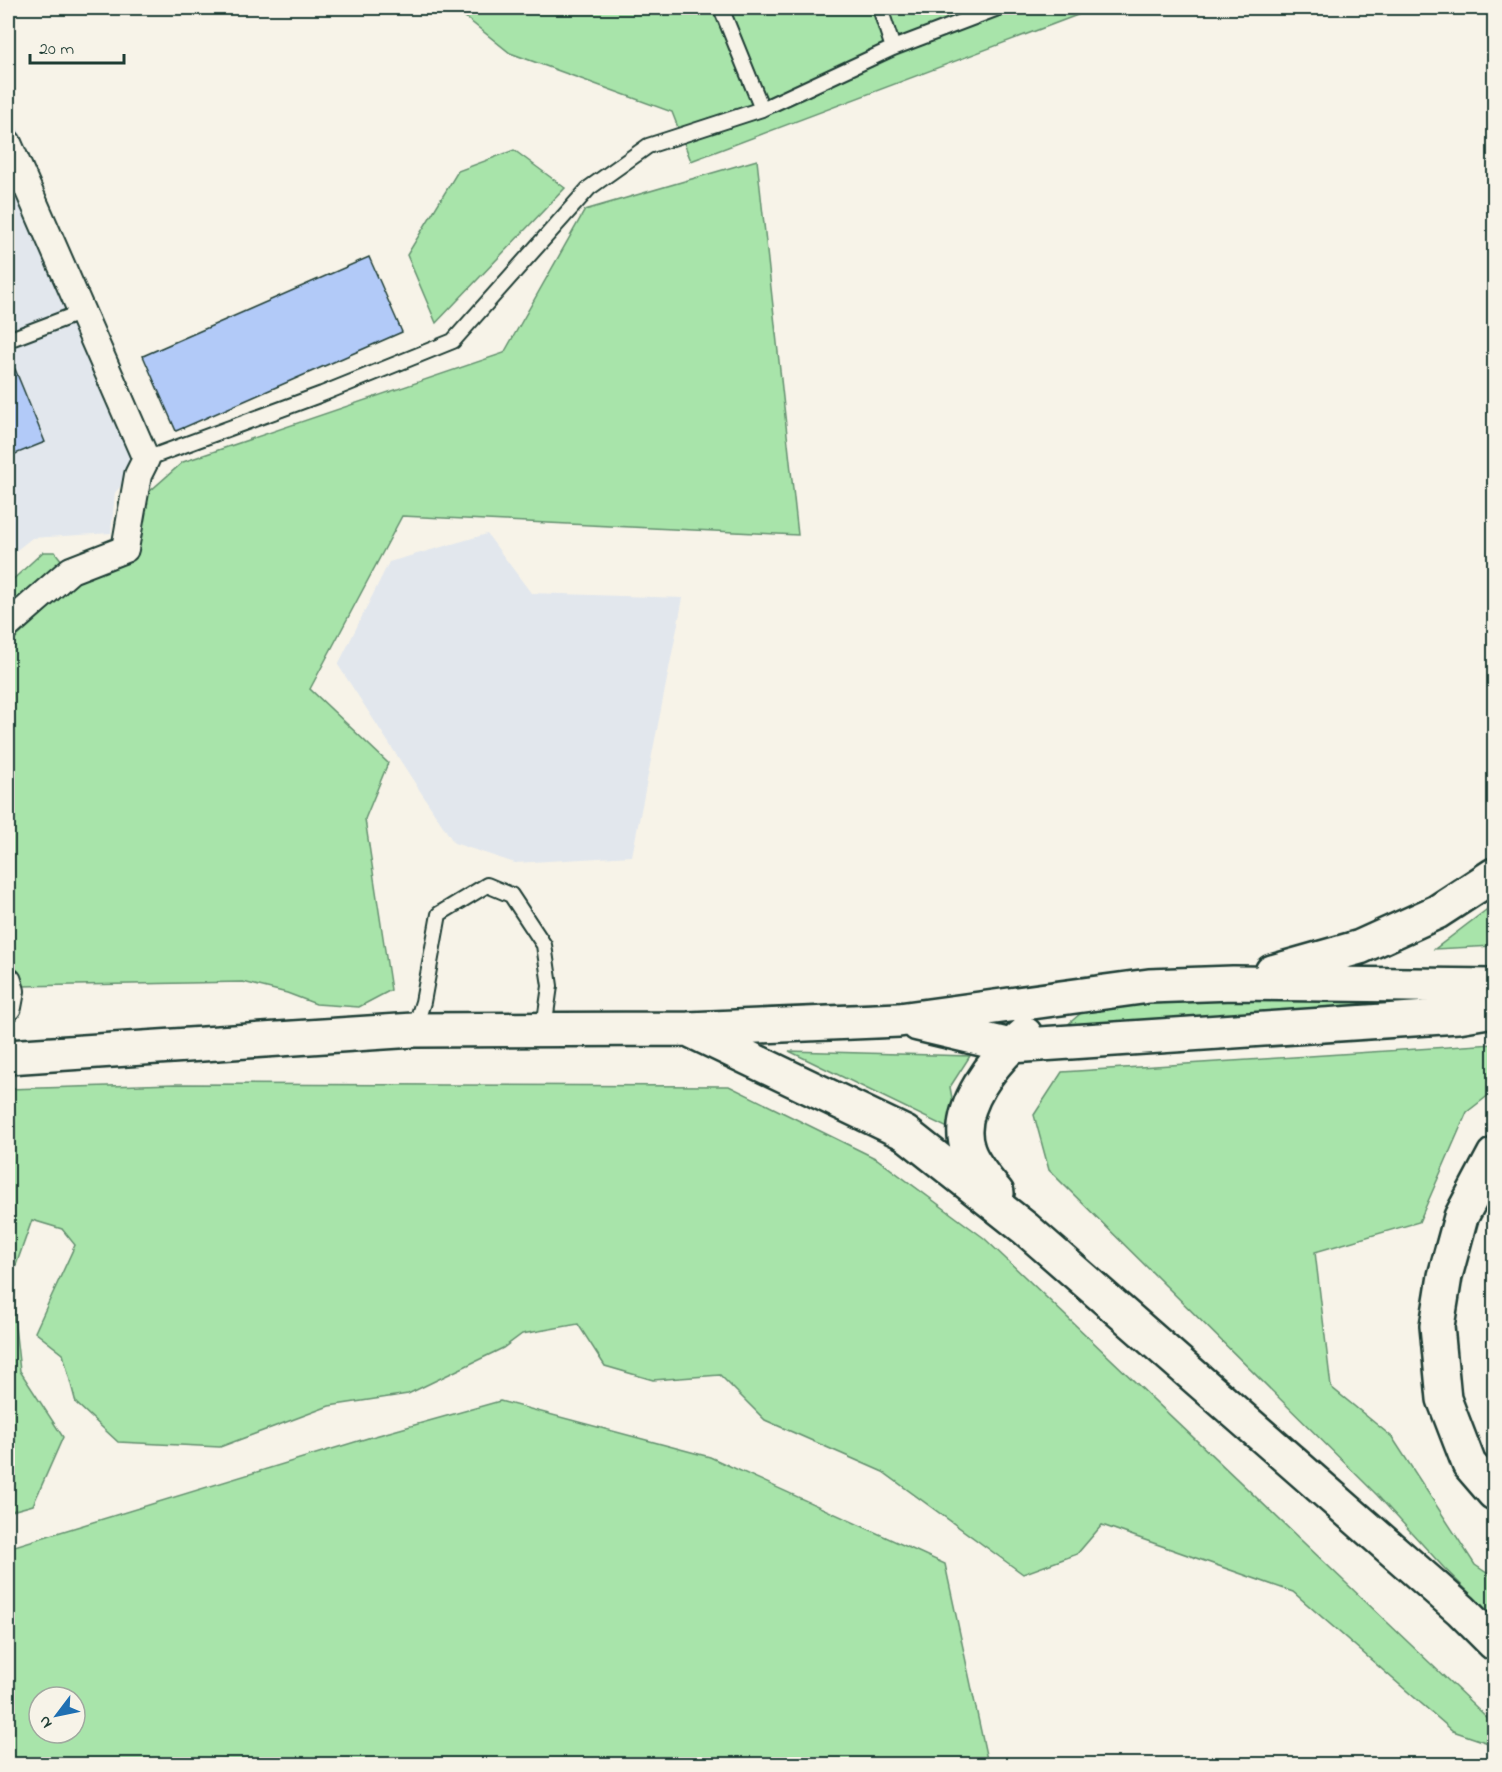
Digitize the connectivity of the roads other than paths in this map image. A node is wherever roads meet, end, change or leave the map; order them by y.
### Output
1 (722, 8) edge
2 (880, 8) edge
3 (998, 8) edge
4 (893, 48) junction
5 (762, 109) junction
6 (8, 142) edge
7 (82, 312) junction
8 (8, 340) edge
9 (146, 459) junction
10 (8, 625) edge
11 (1494, 875) edge
12 (8, 981) edge
13 (1233, 983) junction
14 (1494, 986) edge
15 (1100, 991) junction
16 (8, 1007) edge
17 (1494, 1010) edge
18 (899, 1020) junction
19 (544, 1028) junction
20 (688, 1029) junction
21 (414, 1030) junction
22 (1011, 1046) junction
23 (8, 1057) edge
24 (1494, 1155) edge
25 (1026, 1229) junction
26 (1494, 1493) edge
27 (1494, 1643) edge

1 - 5 lane
2 - 4 lane
3 - 4 lane
4 - 5 lane
5 - 9 lane
6 - 7 street
7 - 8 lane
7 - 9 street
9 - 10 street
11 - 13 main road
12 - 16 street
13 - 14 main road
13 - 15 main road
15 - 18 main road
15 - 22 main road
17 - 22 main road
18 - 20 main road
18 - 22 main road
19 - 20 main road
19 - 21 main road
19 - 21 lane
20 - 25 main road
21 - 23 main road
22 - 25 main road
24 - 26 main road
25 - 27 main road

